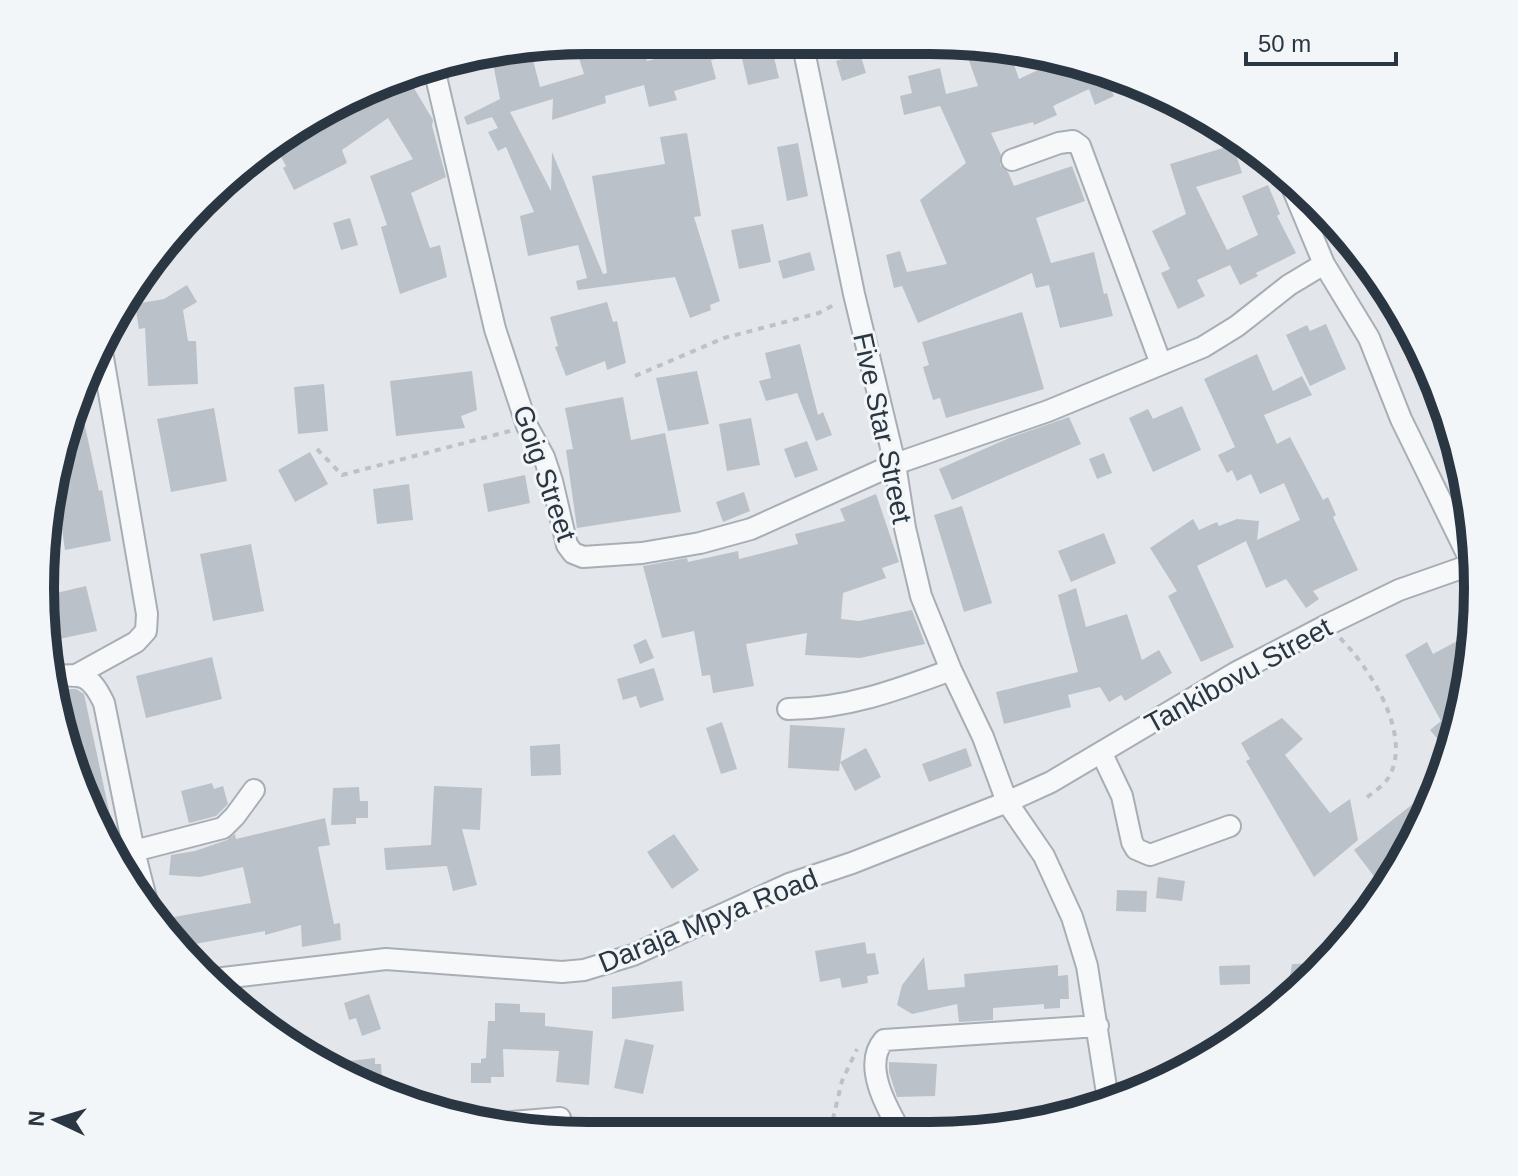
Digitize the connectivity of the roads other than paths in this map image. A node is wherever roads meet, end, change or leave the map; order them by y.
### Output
1 (805, 54) edge
2 (436, 76) edge
3 (1012, 160) dead end
4 (1298, 201) edge
5 (1324, 264) junction
6 (104, 363) edge
7 (1161, 364) junction
8 (895, 464) junction
9 (1461, 539) edge
10 (1463, 568) edge
11 (951, 670) junction
12 (78, 674) junction
13 (62, 675) edge
14 (788, 709) dead end
15 (1102, 754) junction
16 (254, 790) dead end
17 (1007, 802) junction
18 (1230, 826) dead end
19 (134, 851) junction
20 (142, 881) edge
21 (224, 978) edge
22 (1098, 1026) junction
23 (1107, 1092) edge
24 (560, 1118) dead end
25 (541, 1120) edge
26 (895, 1122) edge

1 - 8 street, Five Star Street
2 - 8 street, Goig Street
3 - 7 street
4 - 5 street
5 - 7 street, Goig Street
5 - 9 street
6 - 12 street
7 - 8 street, Goig Street
8 - 11 street, Five Star Street
10 - 15 street, Tankibovu Street
11 - 14 street
11 - 17 street, Five Star Street
12 - 13 street
12 - 19 street
15 - 17 street, Tankibovu Street
15 - 18 street
16 - 19 street
17 - 21 street, Daraja Mpya Road
17 - 22 street, Five Star Street
19 - 20 street
22 - 23 street, Five Star Street
22 - 26 street
24 - 25 street

